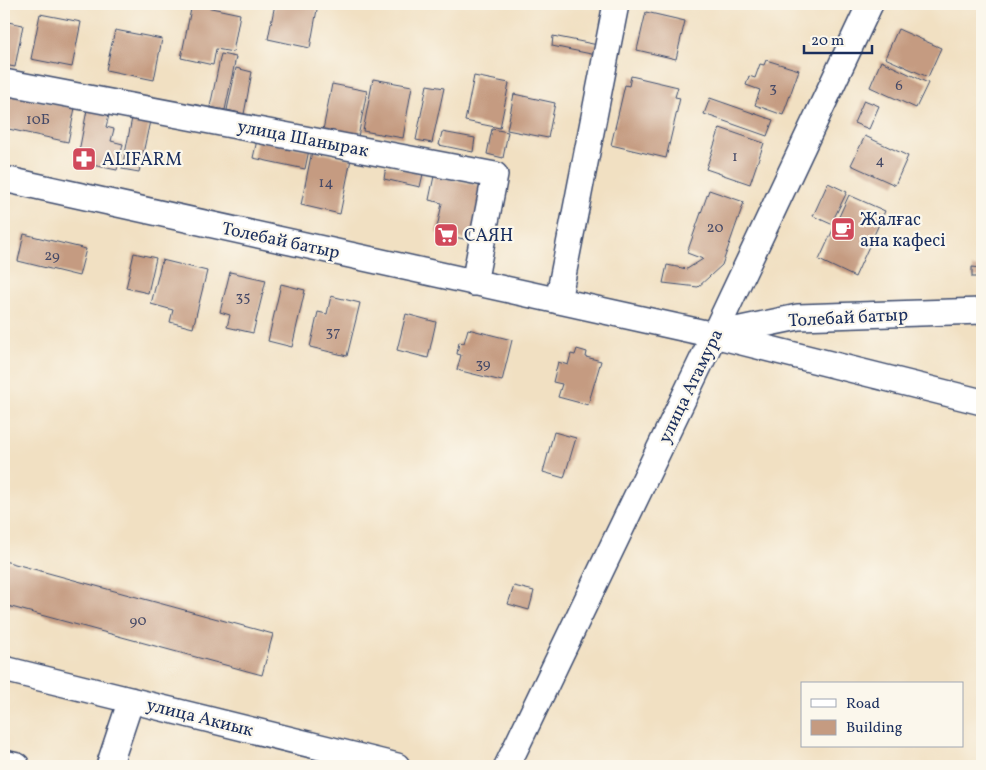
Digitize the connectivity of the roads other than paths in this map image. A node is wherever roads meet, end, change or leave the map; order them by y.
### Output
1 (616, 4) edge
2 (870, 4) edge
3 (4, 82) edge
4 (4, 179) edge
5 (474, 283) junction
6 (558, 301) junction
7 (982, 311) edge
8 (714, 335) junction
9 (982, 402) edge
10 (4, 668) edge
11 (131, 700) junction
12 (4, 763) edge
13 (387, 765) edge
14 (18, 766) edge
15 (109, 766) edge
16 (506, 766) edge

1 - 6 street
2 - 8 street, улица Атамура
3 - 5 street, улица Шанырак
4 - 5 street, Толебай батыр
5 - 6 street, Толебай батыр
6 - 8 street, Толебай батыр
7 - 8 street, Толебай батыр
8 - 9 street, Толебай батыр
8 - 16 street, улица Атамура
10 - 11 street, улица Акиык
11 - 13 street, улица Акиык
11 - 15 street
12 - 14 street

